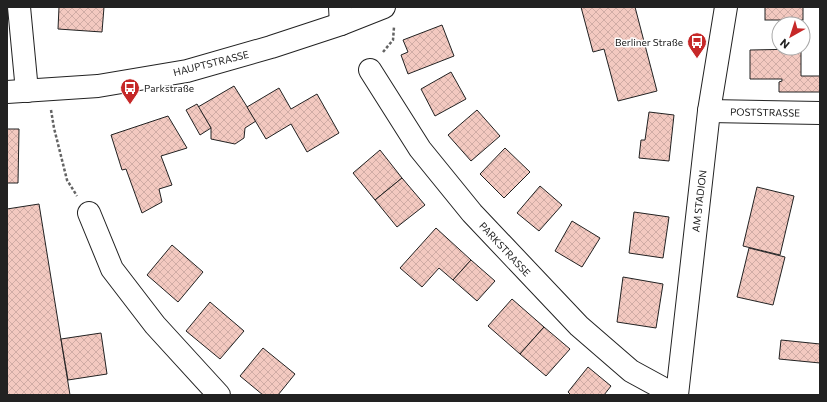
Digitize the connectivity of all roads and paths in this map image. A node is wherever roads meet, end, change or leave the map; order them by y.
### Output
1 (19, 7) edge
2 (726, 7) edge
3 (340, 16) edge
4 (389, 16) edge
5 (370, 70) joint
6 (28, 91) edge
7 (709, 111) junction
8 (820, 113) edge
9 (89, 213) joint
10 (219, 395) edge
11 (676, 395) edge

1 - 6 street
2 - 7 street, AM STADION
3 - 4 street, HAUPTSTRASSE
3 - 6 street, HAUPTSTRASSE
4 - 5 path
5 - 11 street, PARKSTRASSE
6 - 9 path
7 - 8 street, POSTSTRASSE
7 - 11 street, AM STADION
9 - 10 street

